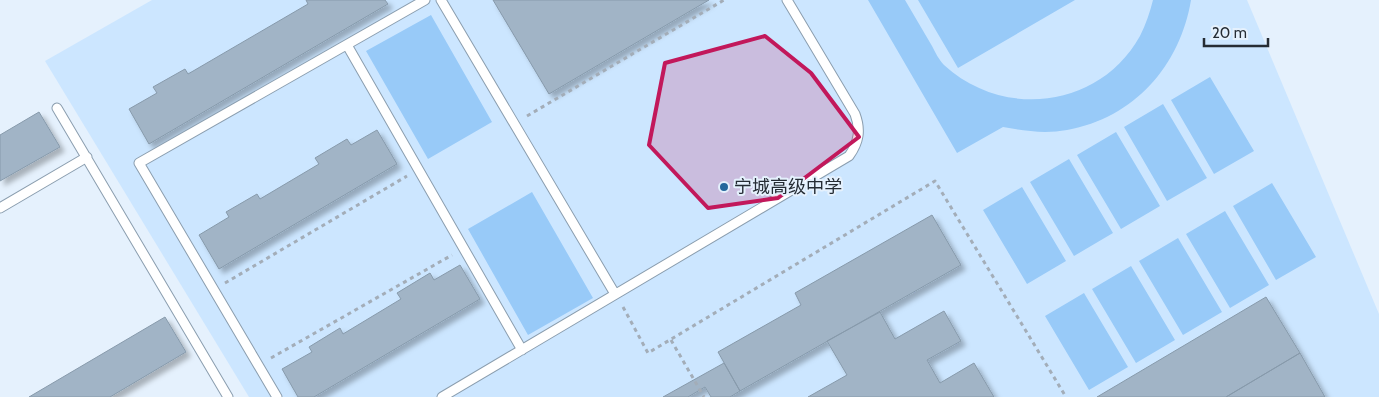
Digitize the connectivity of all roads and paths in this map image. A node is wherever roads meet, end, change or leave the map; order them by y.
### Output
1 (425, 0) edge
2 (441, 0) edge
3 (724, 0) edge
4 (787, 0) edge
5 (347, 45) junction
6 (57, 108) dead end
7 (514, 124) junction
8 (87, 157) junction
9 (418, 169) junction
10 (0, 208) edge
11 (464, 249) junction
12 (213, 290) junction
13 (615, 294) junction
14 (671, 340) junction
15 (522, 350) junction
16 (258, 366) junction
17 (228, 397) edge
18 (277, 397) edge
19 (442, 397) edge
20 (704, 397) edge
21 (1066, 397) edge

1 - 5 lane
2 - 7 lane
3 - 7 path
4 - 13 lane
5 - 9 lane
5 - 12 lane
6 - 8 lane
7 - 13 lane
8 - 10 lane
8 - 17 lane
9 - 11 lane
9 - 12 path
11 - 15 lane
11 - 16 path
12 - 16 lane
13 - 14 path
13 - 15 lane
14 - 20 path
14 - 21 path
15 - 19 lane
16 - 18 lane

